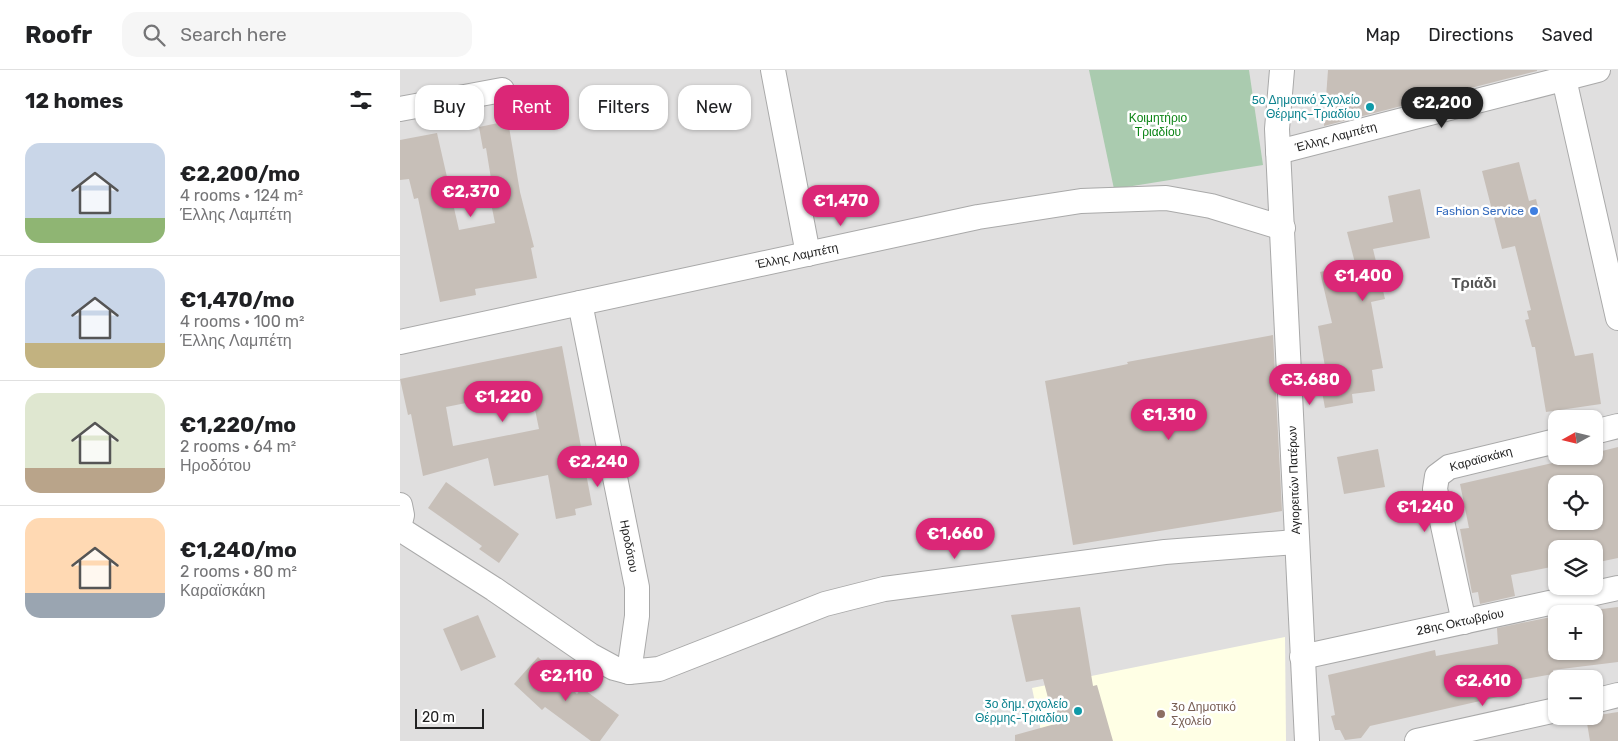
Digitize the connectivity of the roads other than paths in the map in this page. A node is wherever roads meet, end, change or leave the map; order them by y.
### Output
1 (773, 70) edge
2 (1282, 70) edge
3 (1598, 70) edge
4 (1563, 74) edge
5 (494, 91) edge
6 (400, 109) edge
7 (1278, 152) junction
8 (1283, 228) junction
9 (808, 254) junction
10 (580, 303) junction
11 (1618, 318) edge
12 (400, 342) edge
13 (1618, 426) edge
14 (1603, 430) edge
15 (1548, 443) edge
16 (400, 505) edge
17 (400, 524) edge
18 (400, 529) edge
19 (1296, 542) junction
20 (1618, 588) edge
21 (1464, 622) junction
22 (1302, 657) junction
23 (628, 672) junction
24 (1618, 696) edge
25 (1603, 699) edge
26 (1548, 712) edge
27 (1307, 741) edge
28 (1417, 741) edge

1 - 9 street
2 - 7 street, Αγιορειτών Πατέρων
3 - 4 street, Έλλης Λαμπέτη
4 - 7 street, Έλλης Λαμπέτη
4 - 11 street
5 - 6 street
7 - 8 street, Αγιορειτών Πατέρων
8 - 9 street, Έλλης Λαμπέτη
8 - 19 street, Αγιορειτών Πατέρων
9 - 10 street, Έλλης Λαμπέτη
10 - 12 street, Έλλης Λαμπέτη
10 - 23 street, Ηροδότου
13 - 14 street
15 - 21 street, Καραϊσκάκη
16 - 17 street
18 - 23 street
19 - 22 street, Αγιορειτών Πατέρων
19 - 23 street
20 - 21 street, 28ης Οκτωβρίου
21 - 22 street, 28ης Οκτωβρίου
22 - 27 street, Αγιορειτών Πατέρων
24 - 25 street
26 - 28 street

